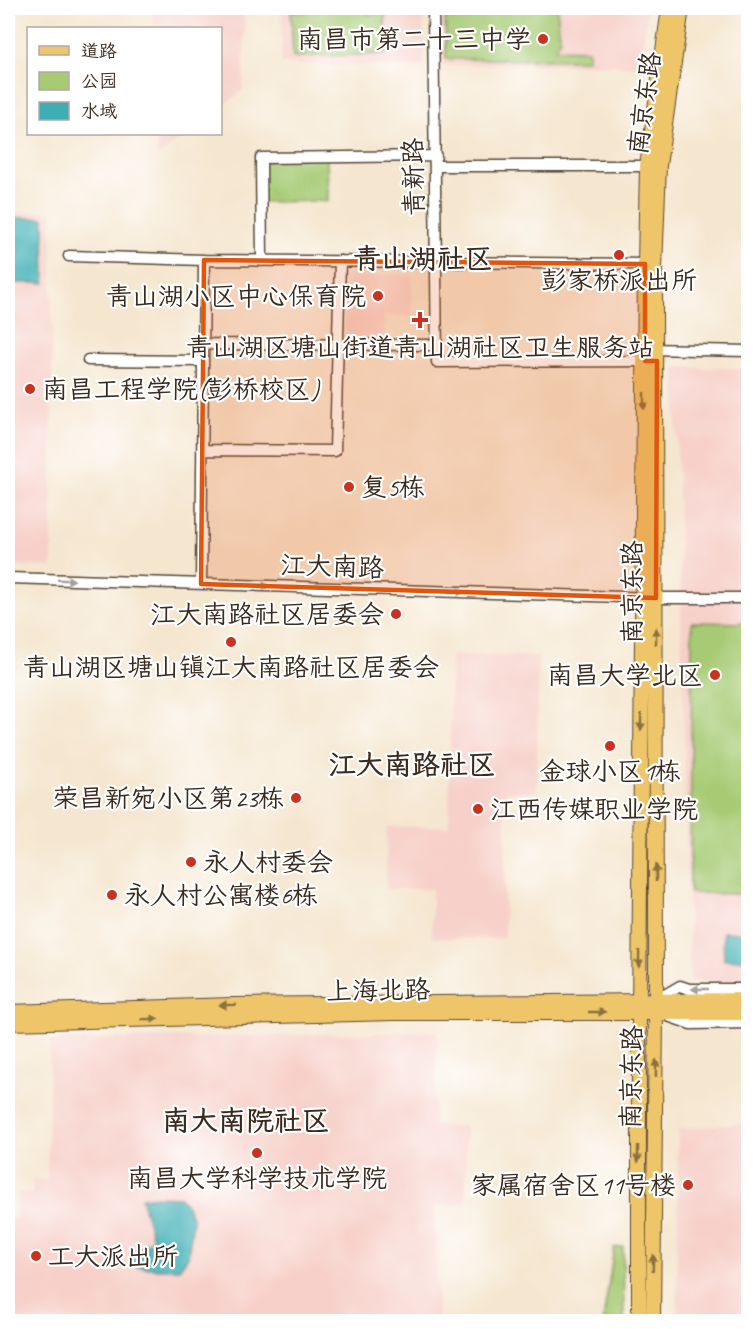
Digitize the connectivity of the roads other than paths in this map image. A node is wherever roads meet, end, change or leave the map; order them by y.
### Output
1 (433, 8) edge
2 (669, 8) edge
3 (682, 8) edge
4 (436, 161) junction
5 (647, 166) junction
6 (69, 256) dead end
7 (204, 260) junction
8 (262, 261) junction
9 (340, 261) junction
10 (437, 262) junction
11 (645, 264) junction
12 (203, 344) junction
13 (339, 344) junction
14 (437, 345) junction
15 (748, 351) edge
16 (651, 355) junction
17 (88, 360) dead end
18 (203, 361) junction
19 (202, 450) junction
20 (8, 578) edge
21 (201, 584) junction
22 (649, 598) junction
23 (748, 598) edge
24 (748, 989) edge
25 (748, 1000) edge
26 (639, 1006) junction
27 (656, 1006) junction
28 (8, 1011) edge
29 (748, 1013) edge
30 (8, 1023) edge
31 (748, 1023) edge
32 (639, 1322) edge
33 (653, 1322) edge

1 - 4 street, 青新路
2 - 5 main road, 南京东路
3 - 16 main road, 南京东路
4 - 5 street
4 - 8 street
4 - 10 street, 青新路
5 - 11 main road, 南京东路
6 - 7 street
7 - 8 street
7 - 12 street
8 - 9 street
9 - 10 street
9 - 13 street
10 - 11 street
10 - 14 street, 青新路
11 - 16 main road, 南京东路
12 - 13 street
12 - 18 street
13 - 14 street
13 - 19 street
14 - 16 street
15 - 16 street
16 - 22 main road, 南京东路
17 - 18 street
18 - 19 street
19 - 21 street
20 -> 21 street, 江大南路
21 -> 22 street, 江大南路
22 - 23 street, 江大南路
22 -> 26 main road, 南京东路
27 -> 22 main road, 南京东路
24 -> 27 street
25 - 27 main road, 上海北路
26 - 27 main road, 上海北路
26 -> 28 main road, 上海北路
30 -> 26 main road, 上海北路
26 -> 32 main road, 南京东路
27 - 29 main road, 上海北路
27 - 31 street
33 -> 27 main road, 南京东路

